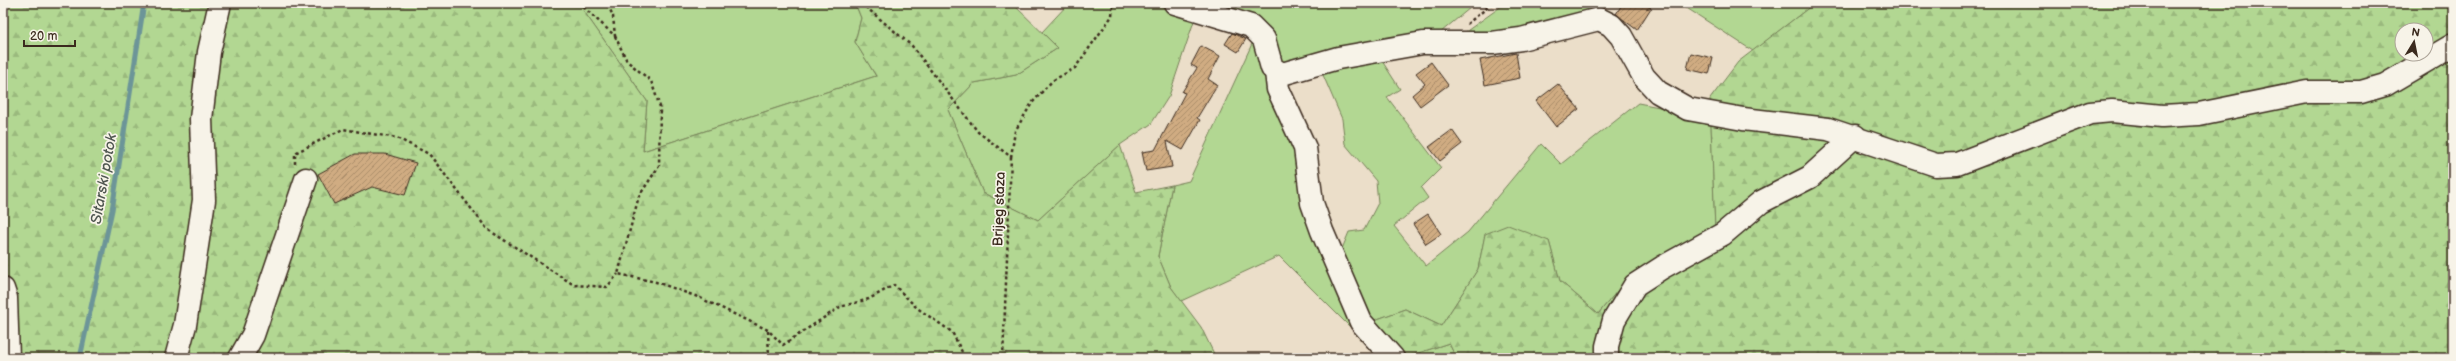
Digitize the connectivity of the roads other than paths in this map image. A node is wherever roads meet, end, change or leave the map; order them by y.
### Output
1 (220, 3) edge
2 (1175, 3) edge
3 (2453, 45) edge
4 (1276, 72) junction
5 (1855, 136) junction
6 (306, 179) road end
7 (3, 290) edge
8 (8, 358) edge
9 (176, 358) edge
10 (240, 358) edge
11 (1392, 358) edge
12 (1607, 358) edge

1 - 9 street
2 - 4 street
3 - 5 street
4 - 5 street
4 - 11 street
5 - 12 street
6 - 10 street
7 - 8 street

